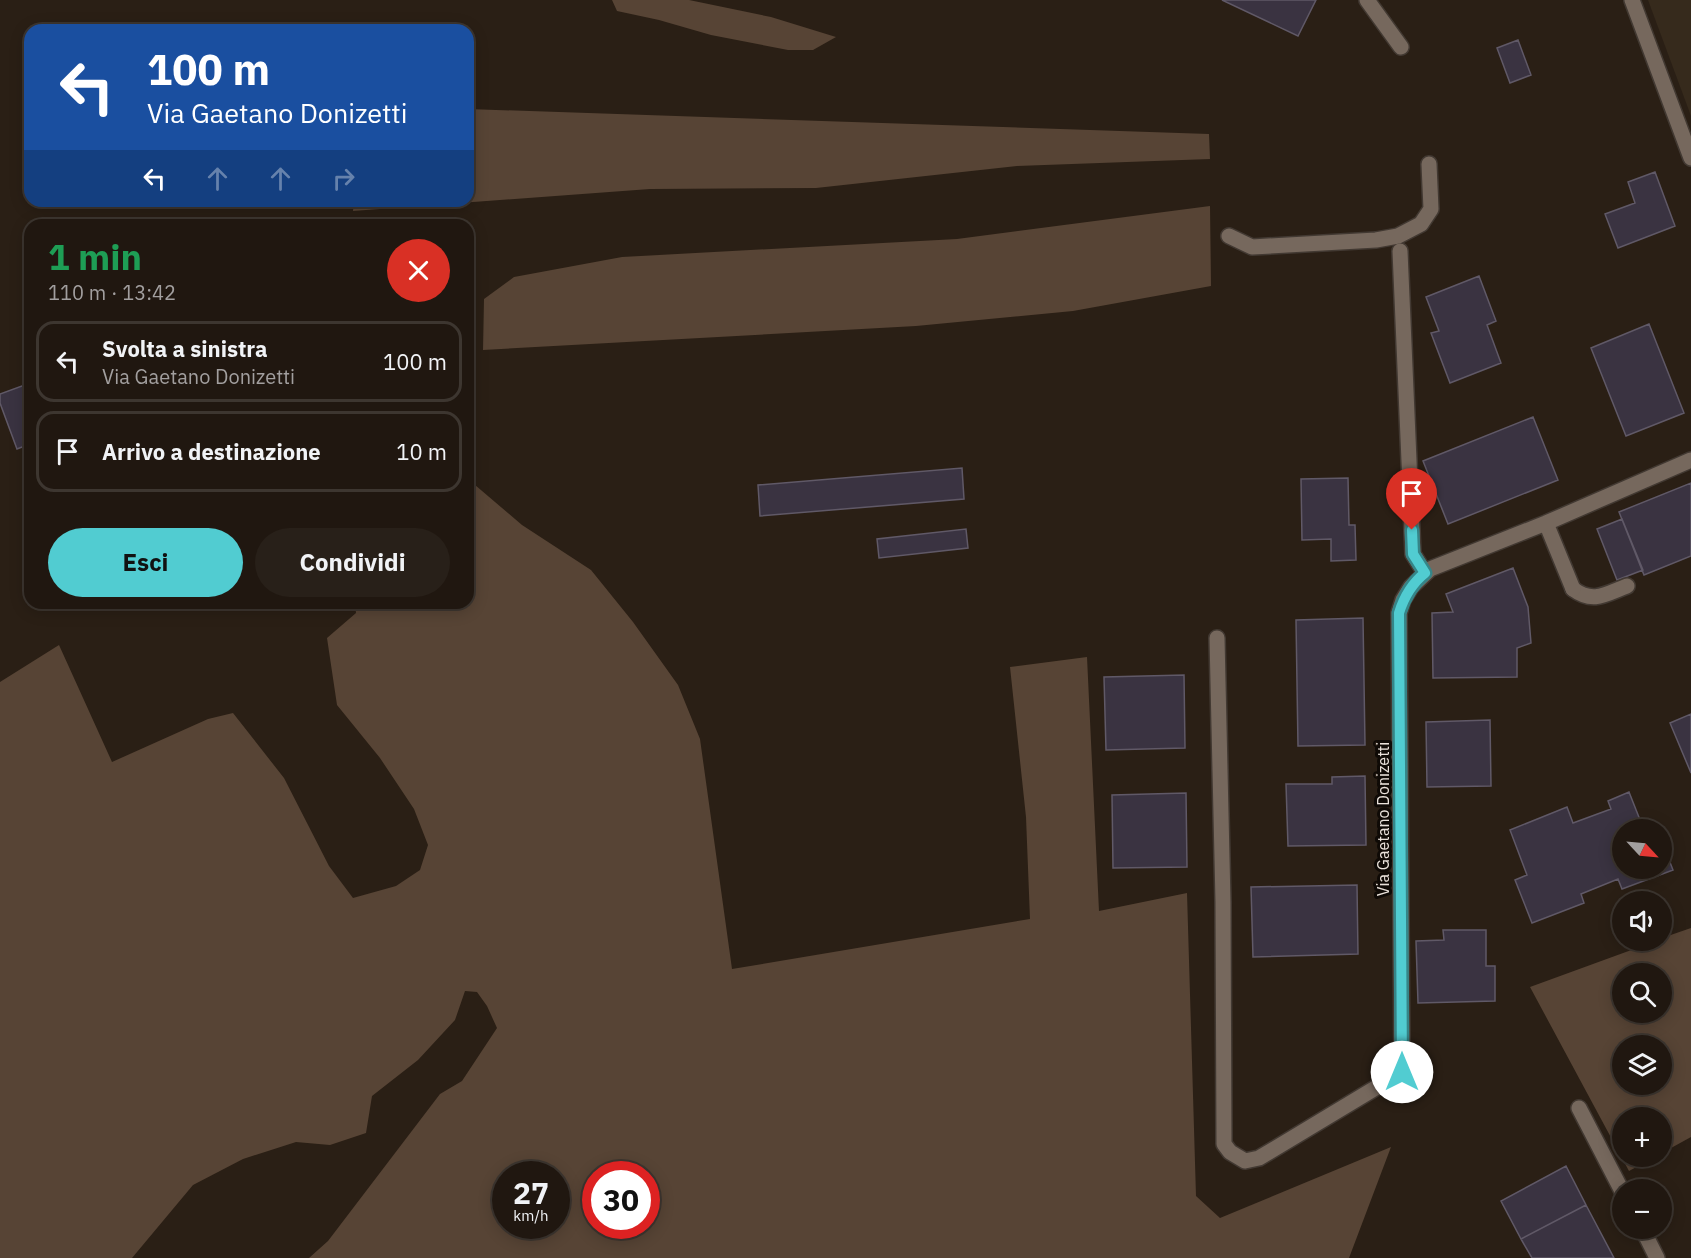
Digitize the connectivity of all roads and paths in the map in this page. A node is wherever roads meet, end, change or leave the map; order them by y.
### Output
1 (1367, 0) edge
2 (1632, 0) edge
3 (1401, 47) dead end
4 (1687, 139) edge
5 (1691, 159) edge
6 (1429, 164) dead end
7 (1229, 236) dead end
8 (1399, 243) junction
9 (1691, 460) edge
10 (1546, 523) junction
11 (1425, 573) junction
12 (1627, 586) dead end
13 (1217, 638) dead end
14 (1579, 1108) dead end
15 (1616, 1179) edge
16 (1648, 1239) edge
17 (1657, 1258) edge

1 - 3 street
2 - 4 street
4 - 5 street
6 - 8 street
7 - 8 street
8 - 11 street
9 - 10 street, Via Gaetano Donizetti
10 - 11 street, Via Gaetano Donizetti
10 - 12 street
11 - 13 street, Via Gaetano Donizetti
14 - 15 street
16 - 17 street

